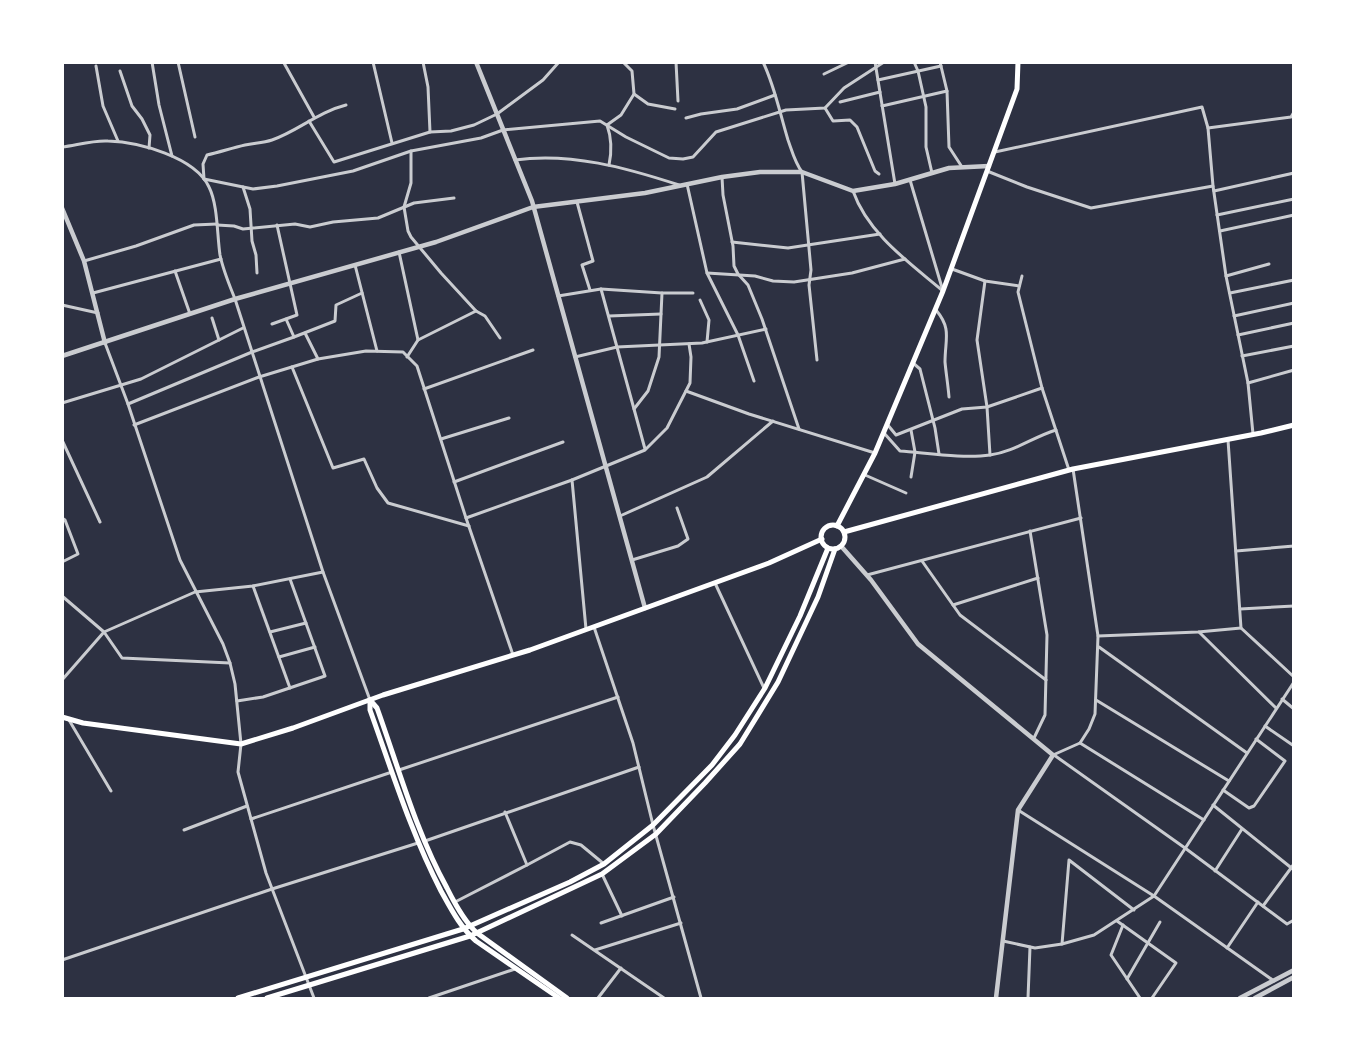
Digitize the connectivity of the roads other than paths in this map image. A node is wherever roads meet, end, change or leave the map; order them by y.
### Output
1 (152, 62) edge
2 (178, 62) edge
3 (373, 62) edge
4 (424, 62) edge
5 (476, 62) edge
6 (559, 62) edge
7 (623, 62) edge
8 (676, 62) edge
9 (763, 62) edge
10 (849, 62) edge
11 (884, 62) edge
12 (914, 62) edge
13 (1018, 62) edge
14 (284, 63) edge
15 (875, 64) edge
16 (941, 64) edge
17 (96, 66) dead end
18 (120, 71) dead end
19 (918, 71) junction
20 (824, 74) dead end
21 (878, 80) junction
22 (947, 91) junction
23 (880, 92) junction
24 (634, 94) junction
25 (775, 95) junction
26 (924, 96) junction
27 (678, 101) dead end
28 (840, 102) dead end
29 (346, 105) dead end
30 (882, 106) junction
31 (824, 108) junction
32 (675, 109) dead end
33 (779, 112) junction
34 (1294, 112) edge
35 (497, 114) junction
36 (314, 117) junction
37 (686, 118) dead end
38 (1292, 118) edge
39 (310, 120) junction
40 (607, 125) junction
41 (1208, 128) junction
42 (503, 130) junction
43 (430, 132) junction
44 (196, 137) dead end
45 (118, 142) junction
46 (392, 143) junction
47 (62, 147) edge
48 (149, 148) junction
49 (411, 150) junction
50 (994, 152) junction
51 (172, 156) junction
52 (515, 160) junction
53 (609, 165) junction
54 (962, 168) junction
55 (988, 168) junction
56 (802, 172) junction
57 (932, 173) junction
58 (1294, 173) edge
59 (879, 174) dead end
60 (722, 177) junction
61 (204, 179) junction
62 (910, 180) junction
63 (687, 184) junction
64 (895, 184) junction
65 (680, 186) junction
66 (1213, 186) junction
67 (243, 187) junction
68 (853, 191) junction
69 (1214, 191) junction
70 (454, 198) dead end
71 (1294, 198) edge
72 (577, 202) junction
73 (404, 207) junction
74 (533, 207) junction
75 (62, 208) edge
76 (1217, 215) junction
77 (1294, 215) edge
78 (217, 224) junction
79 (277, 225) junction
80 (251, 228) junction
81 (1220, 231) junction
82 (880, 234) junction
83 (732, 242) junction
84 (808, 245) junction
85 (418, 247) junction
86 (399, 252) junction
87 (905, 258) junction
88 (221, 259) junction
89 (84, 261) junction
90 (1269, 264) dead end
91 (354, 265) junction
92 (952, 269) junction
93 (175, 271) junction
94 (258, 273) dead end
95 (707, 273) junction
96 (738, 274) junction
97 (1022, 276) dead end
98 (1226, 276) junction
99 (809, 279) junction
100 (1294, 280) edge
101 (985, 281) junction
102 (289, 284) junction
103 (1019, 286) junction
104 (601, 289) junction
105 (590, 290) junction
106 (943, 291) junction
107 (93, 293) junction
108 (362, 293) junction
109 (662, 293) junction
110 (693, 294) dead end
111 (1230, 294) junction
112 (558, 296) junction
113 (235, 299) junction
114 (700, 300) dead end
115 (1294, 303) edge
116 (62, 305) edge
117 (935, 310) junction
118 (476, 311) junction
119 (98, 313) junction
120 (190, 314) junction
121 (661, 314) junction
122 (608, 316) junction
123 (1234, 316) junction
124 (212, 318) dead end
125 (286, 319) junction
126 (1294, 323) edge
127 (272, 324) dead end
128 (243, 328) junction
129 (766, 329) junction
130 (305, 333) junction
131 (738, 335) junction
132 (1238, 335) junction
133 (294, 337) junction
134 (500, 338) dead end
135 (219, 340) junction
136 (418, 340) junction
137 (707, 342) junction
138 (105, 343) junction
139 (688, 344) junction
140 (659, 345) junction
141 (1294, 346) edge
142 (617, 347) junction
143 (533, 350) dead end
144 (377, 351) junction
145 (252, 352) junction
146 (62, 356) edge
147 (1242, 356) junction
148 (407, 357) junction
149 (575, 357) junction
150 (318, 359) junction
151 (817, 360) dead end
152 (913, 363) junction
153 (292, 367) junction
154 (1294, 370) edge
155 (259, 377) junction
156 (754, 381) dead end
157 (1248, 383) junction
158 (120, 385) junction
159 (1042, 388) junction
160 (424, 389) junction
161 (686, 391) junction
162 (949, 397) dead end
163 (62, 403) edge
164 (128, 404) junction
165 (987, 407) junction
166 (634, 409) junction
167 (509, 418) dead end
168 (773, 421) junction
169 (933, 421) junction
170 (887, 424) junction
171 (134, 425) junction
172 (1294, 425) edge
173 (798, 429) junction
174 (911, 430) junction
175 (1056, 430) junction
176 (883, 433) junction
177 (1253, 434) junction
178 (441, 439) junction
179 (1228, 439) junction
180 (62, 440) edge
181 (563, 442) dead end
182 (645, 450) junction
183 (915, 452) junction
184 (875, 453) junction
185 (939, 454) junction
186 (990, 455) junction
187 (606, 467) junction
188 (1071, 469) junction
189 (865, 475) junction
190 (911, 477) dead end
191 (572, 480) junction
192 (454, 482) junction
193 (906, 493) dead end
194 (677, 508) dead end
195 (620, 516) junction
196 (62, 518) edge
197 (466, 518) junction
198 (1081, 518) junction
199 (100, 522) dead end
200 (469, 526) junction
201 (837, 526) junction
202 (1030, 531) junction
203 (844, 532) junction
204 (822, 540) junction
205 (841, 546) junction
206 (1294, 546) edge
207 (828, 548) junction
208 (835, 549) junction
209 (1236, 551) junction
210 (632, 560) junction
211 (922, 561) junction
212 (62, 562) edge
213 (324, 572) junction
214 (868, 575) junction
215 (290, 578) junction
216 (1038, 578) junction
217 (714, 582) junction
218 (254, 586) junction
219 (195, 592) junction
220 (62, 596) edge
221 (954, 605) junction
222 (1294, 606) edge
223 (645, 608) junction
224 (1240, 609) junction
225 (306, 623) junction
226 (594, 626) junction
227 (1241, 628) junction
228 (586, 629) junction
229 (104, 632) junction
230 (270, 632) junction
231 (1198, 632) junction
232 (1098, 636) junction
233 (315, 647) junction
234 (1099, 647) junction
235 (513, 655) junction
236 (279, 657) junction
237 (230, 663) junction
238 (1294, 677) edge
239 (62, 680) edge
240 (1046, 680) junction
241 (1294, 682) edge
242 (290, 688) junction
243 (765, 688) junction
244 (618, 696) junction
245 (1282, 699) junction
246 (370, 700) junction
247 (1096, 700) junction
248 (237, 701) junction
249 (1276, 708) junction
250 (1294, 709) edge
251 (62, 717) edge
252 (69, 720) junction
253 (1265, 726) junction
254 (1034, 738) junction
255 (1256, 739) junction
256 (1080, 743) junction
257 (241, 744) junction
258 (1294, 746) edge
259 (1247, 753) junction
260 (1053, 754) junction
261 (639, 767) junction
262 (399, 770) junction
263 (392, 772) junction
264 (1229, 781) junction
265 (1223, 790) junction
266 (111, 791) dead end
267 (1213, 805) junction
268 (247, 806) junction
269 (1018, 810) junction
270 (505, 812) junction
271 (251, 819) junction
272 (1204, 820) junction
273 (653, 825) junction
274 (1242, 829) junction
275 (184, 830) dead end
276 (656, 834) junction
277 (425, 841) junction
278 (418, 843) junction
279 (1185, 848) junction
280 (604, 864) junction
281 (1294, 864) edge
282 (527, 865) junction
283 (1292, 869) edge
284 (1215, 871) junction
285 (602, 874) junction
286 (272, 889) junction
287 (1154, 896) junction
288 (674, 897) junction
289 (454, 902) junction
290 (1258, 902) junction
291 (1264, 906) junction
292 (1134, 910) junction
293 (622, 916) junction
294 (1294, 920) edge
295 (1117, 921) junction
296 (1160, 922) dead end
297 (601, 923) dead end
298 (681, 923) junction
299 (1123, 925) junction
300 (470, 926) junction
301 (463, 929) junction
302 (477, 933) junction
303 (572, 934) dead end
304 (470, 936) junction
305 (1003, 941) junction
306 (1148, 943) junction
307 (1062, 944) junction
308 (1030, 946) junction
309 (1227, 948) junction
310 (594, 950) junction
311 (62, 960) edge
312 (621, 968) junction
313 (516, 969) junction
314 (1294, 970) edge
315 (1294, 977) edge
316 (306, 978) junction
317 (1127, 979) junction
318 (1274, 981) junction
319 (309, 986) junction
320 (238, 998) edge
321 (267, 998) edge
322 (314, 998) edge
323 (429, 998) edge
324 (558, 998) edge
325 (567, 998) edge
326 (598, 998) edge
327 (664, 998) edge
328 (701, 998) edge
329 (996, 998) edge
330 (1028, 998) edge
331 (1140, 998) edge
332 (1152, 998) edge
333 (1240, 998) edge
334 (1255, 998) edge

1 - 51 street
2 - 44 street
3 - 46 street
4 - 43 street
5 - 35 street
6 - 35 street
7 - 24 street
8 - 27 street
9 - 25 street
10 - 20 street
11 - 15 street
12 - 19 street
13 - 50 main road
14 - 36 street
15 - 21 street
15 - 31 street
16 - 19 street
16 - 22 street
17 - 45 street
18 - 48 street
19 - 21 street
19 - 26 street
21 - 23 street
22 - 26 street
22 - 54 street
23 - 28 street
23 - 30 street
24 - 32 street
24 - 40 street
25 - 33 street
25 - 37 street
26 - 30 street
26 - 57 street
29 - 36 street
30 - 64 street
31 - 33 street
31 - 59 street
33 - 40 street
33 - 56 street
34 - 38 street
35 - 42 street
35 - 43 street
36 - 39 street
38 - 41 street
39 - 46 street
39 - 61 street
40 - 42 street
40 - 53 street
41 - 50 street
41 - 66 street
42 - 49 street
42 - 52 street
43 - 46 street
45 - 47 street
45 - 48 street
48 - 51 street
49 - 67 street
49 - 73 street
50 - 55 main road
51 - 61 street
52 - 53 street
52 - 74 street
53 - 65 street
54 - 55 street
54 - 57 street
55 - 66 street
55 - 92 main road
56 - 60 street
56 - 68 street
56 - 84 street
57 - 62 street
58 - 69 street
60 - 63 street
60 - 83 street
61 - 67 street
61 - 78 street
62 - 64 street
62 - 106 street
63 - 65 street
63 - 95 street
64 - 68 street
65 - 72 street
66 - 69 street
67 - 80 street
68 - 82 street
69 - 76 street
70 - 73 street
71 - 76 street
72 - 74 street
72 - 105 street
73 - 79 street
73 - 85 street
74 - 85 street
74 - 112 street
75 - 89 street
76 - 81 street
77 - 81 street
78 - 80 street
78 - 88 street
78 - 89 street
79 - 80 street
79 - 102 street
80 - 94 street
81 - 98 street
82 - 84 street
82 - 87 street
83 - 84 street
83 - 96 street
84 - 99 street
85 - 86 street
85 - 118 street
86 - 91 street
86 - 136 street
87 - 99 street
87 - 106 street
88 - 93 street
88 - 113 street
89 - 107 street
90 - 98 street
91 - 102 street
91 - 108 street
92 - 101 street
92 - 106 main road
93 - 107 street
93 - 120 street
95 - 96 street
95 - 131 street
96 - 99 street
96 - 129 street
97 - 103 street
98 - 111 street
99 - 151 street
100 - 111 street
101 - 103 street
101 - 165 street
102 - 113 street
102 - 125 street
103 - 159 street
104 - 105 street
104 - 109 street
104 - 122 street
105 - 112 street
106 - 117 main road
107 - 119 street
108 - 130 street
108 - 144 street
109 - 110 street
109 - 121 street
111 - 123 street
112 - 149 street
113 - 120 street
113 - 128 street
114 - 137 street
115 - 123 street
116 - 119 street
117 - 152 main road
117 - 162 street
118 - 134 street
118 - 136 street
119 - 138 street
120 - 138 street
121 - 122 street
121 - 140 street
122 - 142 street
123 - 132 street
124 - 135 street
125 - 127 street
125 - 133 street
126 - 132 street
128 - 135 street
128 - 145 street
129 - 131 street
129 - 173 street
130 - 133 street
130 - 150 street
131 - 137 street
131 - 156 street
132 - 147 street
133 - 145 street
135 - 158 street
136 - 148 street
137 - 139 street
138 - 146 street
138 - 158 street
139 - 140 street
139 - 161 street
140 - 142 street
140 - 166 street
141 - 147 street
142 - 149 street
142 - 166 street
143 - 160 street
144 - 148 street
144 - 150 street
145 - 155 street
145 - 164 street
147 - 157 street
148 - 160 street
149 - 187 street
150 - 153 street
152 - 169 street
152 - 170 main road
153 - 155 street
153 - 200 street
154 - 157 street
155 - 171 street
155 - 213 street
157 - 177 street
158 - 163 street
158 - 164 street
159 - 165 street
159 - 175 street
160 - 178 street
161 - 168 street
161 - 182 street
164 - 171 street
165 - 169 street
165 - 186 street
166 - 182 street
167 - 178 street
168 - 173 street
168 - 195 street
169 - 174 street
169 - 185 street
170 - 174 street
170 - 176 main road
171 - 219 street
172 - 177 main road
173 - 184 street
174 - 183 street
175 - 186 street
175 - 188 street
176 - 183 street
176 - 184 main road
177 - 179 main road
178 - 192 street
179 - 188 main road
179 - 209 street
180 - 199 street
181 - 192 street
182 - 187 street
183 - 185 street
183 - 190 street
184 - 189 main road
185 - 186 street
187 - 191 street
187 - 195 street
188 - 198 street
188 - 203 main road
189 - 193 street
189 - 201 main road
191 - 197 street
191 - 228 street
192 - 197 street
194 - 210 street
195 - 210 street
196 - 212 street
197 - 200 street
198 - 202 street
198 - 232 street
200 - 235 street
201 - 203 main road
201 - 204 main road
202 - 211 street
202 - 216 street
203 - 205 main road
204 - 207 main road
204 - 217 main road
205 - 208 main road
205 - 214 street
206 - 209 street
207 - 208 main road
207 - 243 main road
208 - 276 main road
209 - 224 street
210 - 223 street
211 - 214 street
211 - 221 street
213 - 215 street
213 - 246 street
214 - 254 street
215 - 218 street
215 - 225 street
216 - 221 street
216 - 240 street
217 - 223 main road
217 - 243 street
218 - 219 street
218 - 230 street
219 - 229 street
219 - 237 street
220 - 229 street
221 - 240 street
222 - 224 street
223 - 226 main road
224 - 227 street
225 - 230 street
225 - 233 street
226 - 228 main road
226 - 244 street
227 - 231 street
227 - 238 street
228 - 235 main road
229 - 237 street
229 - 239 street
230 - 236 street
231 - 232 street
231 - 249 street
232 - 234 street
233 - 236 street
233 - 242 street
234 - 247 street
234 - 259 street
235 - 246 main road
236 - 242 street
237 - 248 street
240 - 254 street
241 - 245 street
242 - 248 street
243 - 273 main road
244 - 261 street
244 - 262 street
245 - 249 street
245 - 250 street
246 - 257 main road
246 - 262 main road
246 - 263 main road
247 - 256 street
247 - 264 street
248 - 257 street
249 - 253 street
251 - 252 main road
252 - 257 main road
252 - 266 street
253 - 255 street
253 - 258 street
254 - 260 street
255 - 259 street
255 - 265 street
256 - 260 street
256 - 272 street
257 - 268 street
259 - 264 street
260 - 269 street
260 - 279 street
261 - 270 street
261 - 273 street
262 - 277 main road
263 - 271 street
263 - 278 main road
264 - 265 street
265 - 267 street
267 - 272 street
267 - 274 street
268 - 271 street
268 - 275 street
269 - 287 street
269 - 305 street
270 - 277 street
270 - 282 street
271 - 286 street
272 - 279 street
273 - 276 street
273 - 280 main road
274 - 283 street
274 - 284 street
276 - 285 main road
276 - 288 street
277 - 289 main road
278 - 286 street
278 - 301 main road
279 - 284 street
279 - 287 street
280 - 282 street
280 - 300 main road
281 - 283 street
282 - 289 street
283 - 291 street
284 - 290 street
285 - 293 street
285 - 302 main road
286 - 311 street
286 - 316 street
287 - 292 street
287 - 309 street
288 - 293 street
288 - 298 street
289 - 300 main road
290 - 291 street
290 - 309 street
291 - 294 street
292 - 295 street
292 - 307 street
293 - 297 street
295 - 299 street
295 - 307 street
296 - 306 street
298 - 310 street
298 - 328 street
299 - 306 street
299 - 317 street
300 - 301 main road
300 - 302 main road
301 - 304 main road
301 - 316 main road
302 - 304 main road
302 - 325 main road
303 - 310 street
304 - 313 main road
304 - 319 main road
305 - 308 street
305 - 329 street
306 - 317 street
306 - 332 street
307 - 308 street
308 - 330 street
309 - 318 street
310 - 312 street
312 - 326 street
312 - 327 street
313 - 323 street
313 - 324 main road
314 - 318 street
315 - 334 street
316 - 319 street
316 - 320 main road
317 - 331 street
318 - 333 street
319 - 321 main road
319 - 322 street

